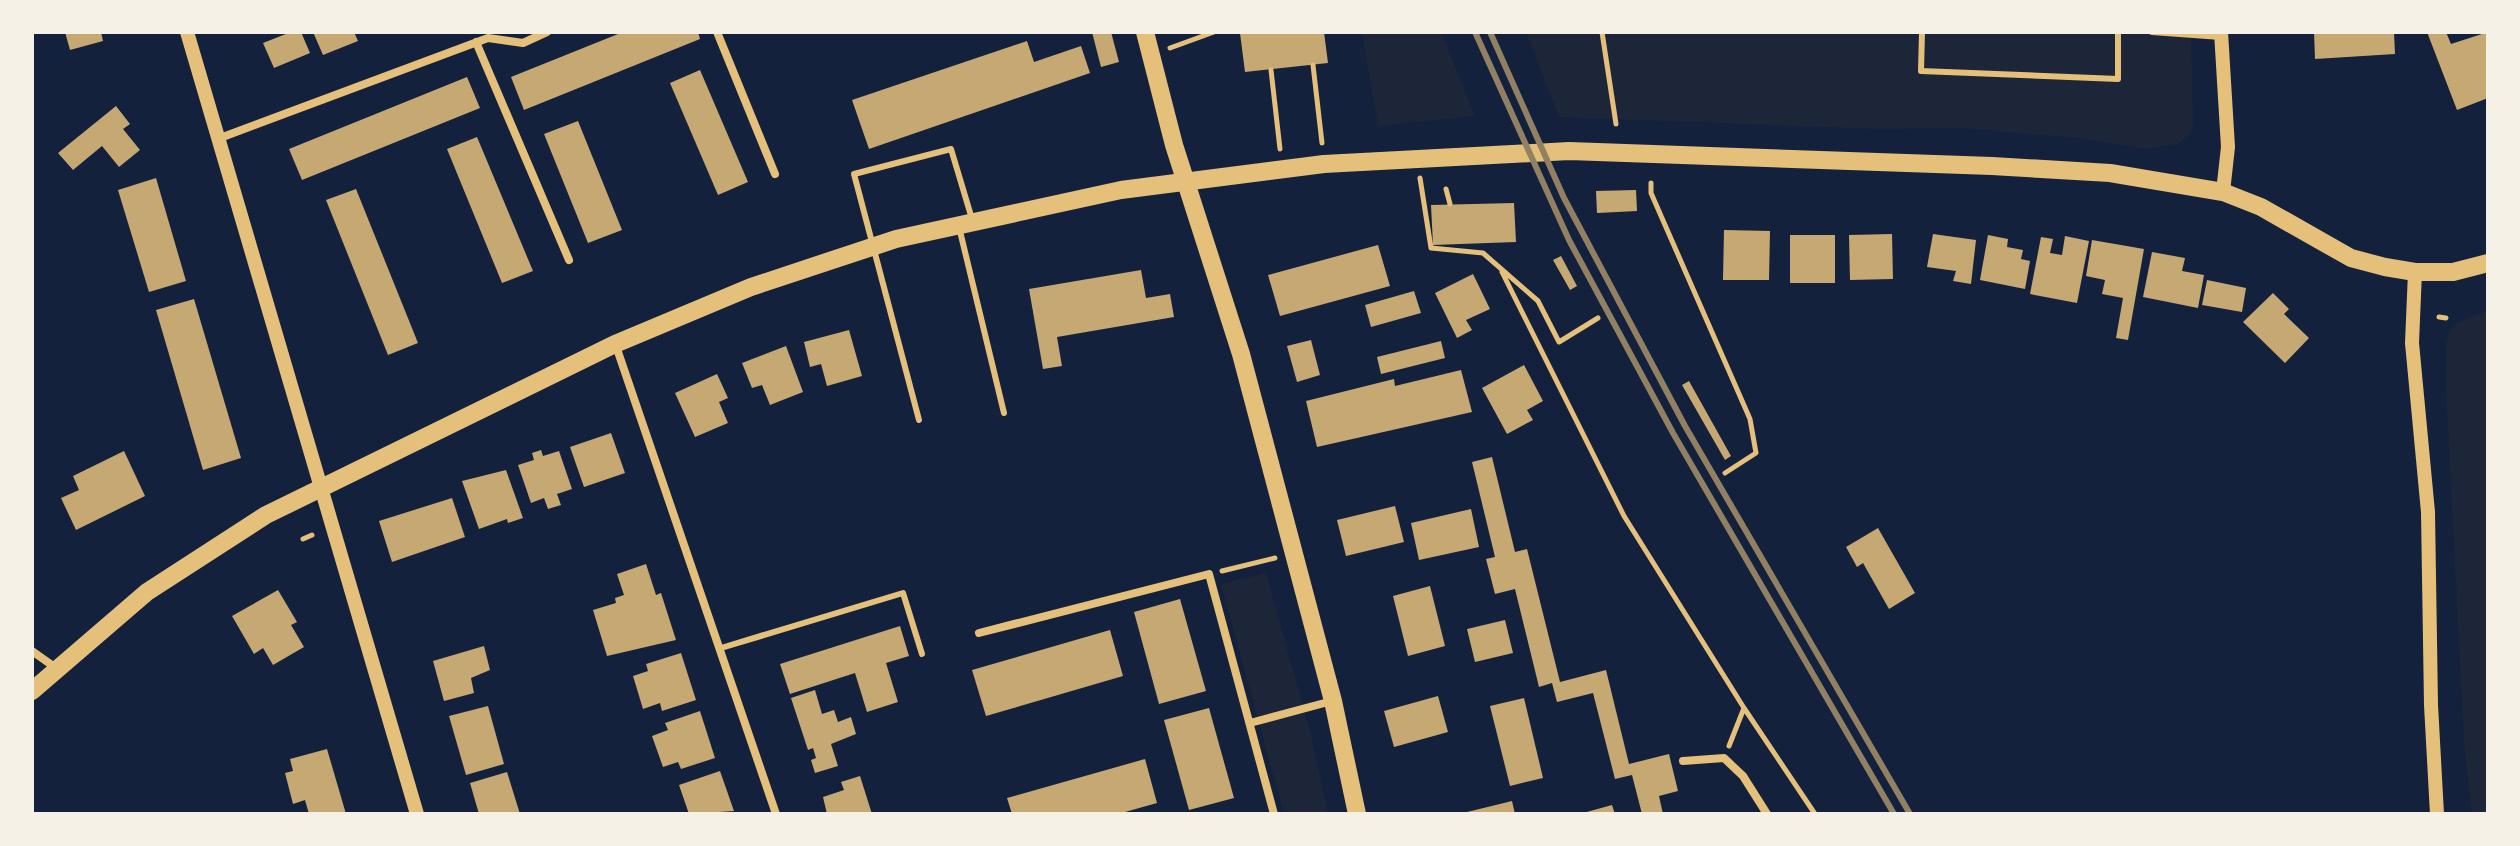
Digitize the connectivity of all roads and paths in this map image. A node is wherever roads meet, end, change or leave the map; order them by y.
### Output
1 (187, 32) edge
2 (547, 32) edge
3 (717, 32) edge
4 (1145, 32) edge
5 (1214, 32) edge
6 (1602, 32) edge
7 (1922, 32) edge
8 (2118, 32) edge
9 (2152, 32) edge
10 (487, 35) edge
11 (2221, 35) edge
12 (476, 42) junction
13 (1150, 54) junction
14 (1313, 65) dead end
15 (1271, 70) dead end
16 (1616, 124) dead end
17 (220, 138) junction
18 (1417, 158) junction
19 (1324, 164) junction
20 (1282, 170) junction
21 (775, 174) dead end
22 (1186, 179) junction
23 (1651, 183) dead end
24 (1446, 189) dead end
25 (2223, 192) junction
26 (1450, 204) dead end
27 (965, 222) junction
28 (875, 245) junction
29 (569, 260) dead end
30 (2488, 263) edge
31 (1502, 272) junction
32 (2415, 272) junction
33 (2439, 317) dead end
34 (1598, 318) dead end
35 (2446, 318) dead end
36 (615, 344) junction
37 (1004, 413) dead end
38 (919, 420) dead end
39 (1725, 473) dead end
40 (321, 488) junction
41 (312, 535) dead end
42 (303, 539) dead end
43 (1291, 554) junction
44 (1209, 574) junction
45 (979, 633) dead end
46 (721, 648) junction
47 (32, 651) edge
48 (922, 654) dead end
49 (56, 668) junction
50 (32, 691) edge
51 (1333, 701) junction
52 (1744, 708) junction
53 (1250, 723) junction
54 (1724, 758) junction
55 (1683, 761) dead end
56 (417, 814) edge
57 (776, 814) edge
58 (1274, 814) edge
59 (1357, 814) edge
60 (1767, 814) edge
61 (1815, 814) edge
62 (2437, 814) edge

1 - 17 street
2 - 10 street
3 - 21 street
4 - 13 main road
5 - 13 path
6 - 16 path
7 - 8 lane
9 - 11 lane
10 - 12 street
11 - 25 street
12 - 17 street
12 - 29 street
13 - 22 main road
14 - 19 path
15 - 20 path
17 - 40 street
18 - 19 main road
18 - 25 main road
18 - 31 path
19 - 20 main road
20 - 22 main road
22 - 27 main road
22 - 43 main road
23 - 39 path
24 - 26 path
25 - 32 main road
27 - 28 main road
27 - 28 lane
27 - 37 lane
28 - 36 main road
28 - 38 lane
30 - 32 main road
31 - 34 path
31 - 52 path
32 - 62 street
33 - 35 path
36 - 40 main road
36 - 46 street
40 - 49 main road
40 - 56 street
41 - 42 path
43 - 44 path
43 - 51 main road
44 - 45 street
44 - 53 street
46 - 48 lane
46 - 57 street
47 - 49 street
49 - 50 main road
51 - 53 street
51 - 59 main road
52 - 54 path
52 - 61 path
53 - 58 street
54 - 55 street
54 - 60 street

